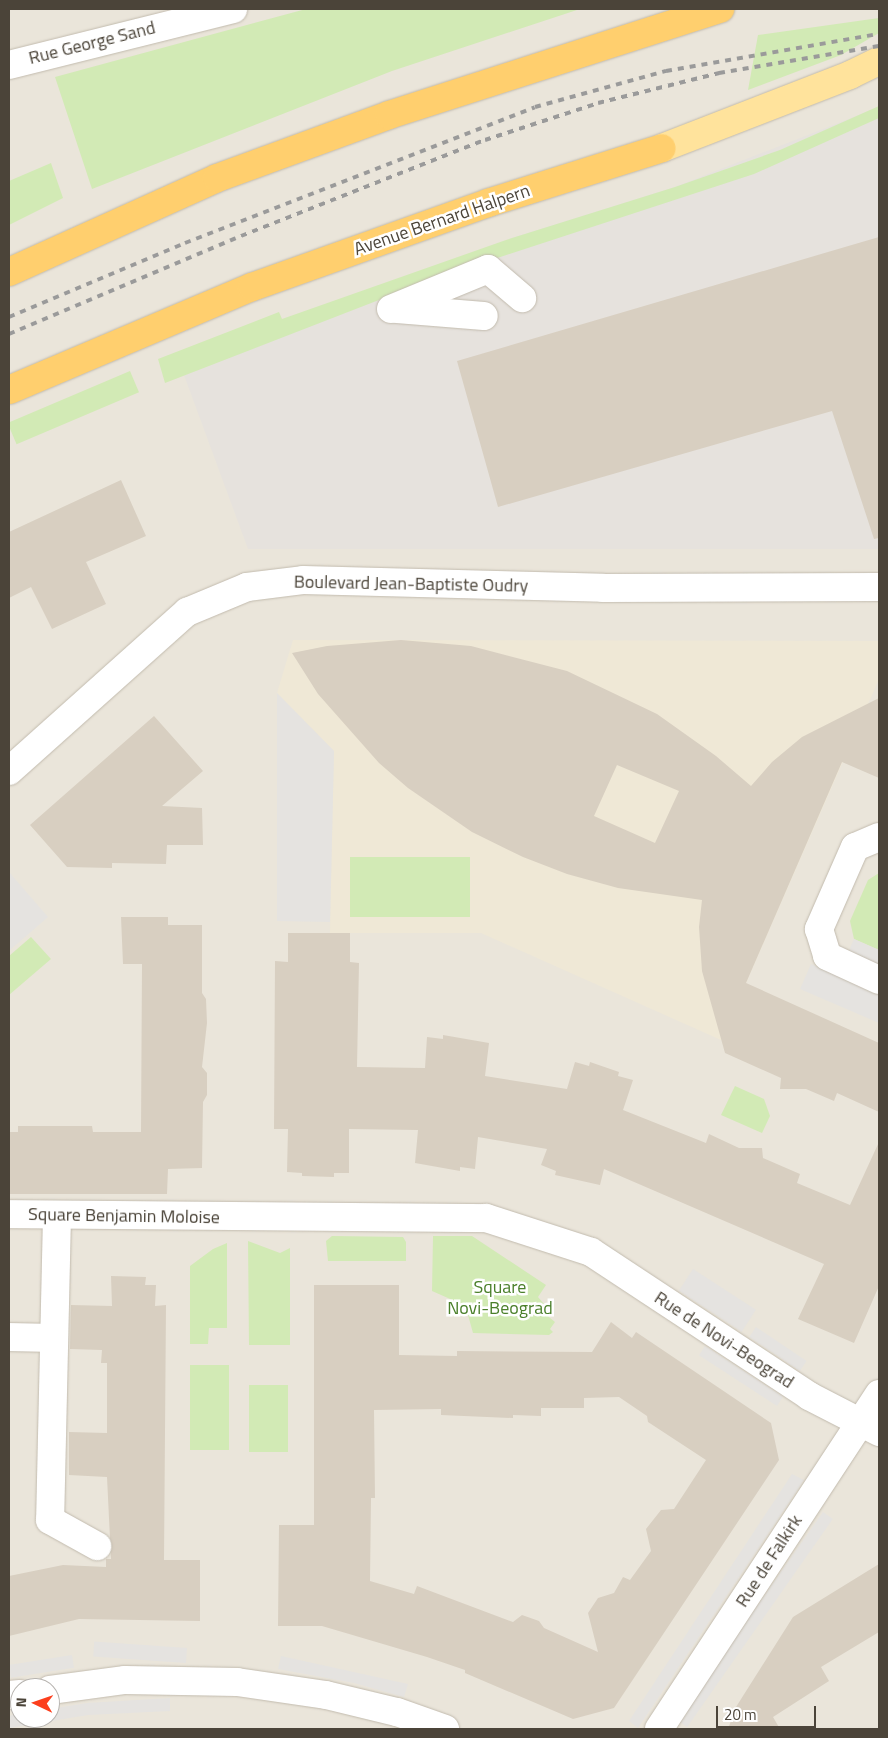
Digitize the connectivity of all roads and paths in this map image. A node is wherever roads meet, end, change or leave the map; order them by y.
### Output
1 (233, 9) edge
2 (720, 9) edge
3 (879, 61) edge
4 (9, 65) edge
5 (662, 148) joint
6 (9, 272) edge
7 (522, 298) dead end
8 (484, 316) dead end
9 (9, 390) edge
10 (879, 587) edge
11 (9, 770) edge
12 (879, 837) edge
13 (879, 980) edge
14 (9, 1214) edge
15 (57, 1216) junction
16 (591, 1252) joint
17 (9, 1337) edge
18 (54, 1338) junction
19 (879, 1394) edge
20 (869, 1428) edge
21 (97, 1546) dead end
22 (60, 1689) edge
23 (445, 1729) edge
24 (659, 1729) edge

1 - 4 street, Rue George Sand
2 - 6 highway
3 - 5 main road, Avenue Bernard Halpern
5 - 9 highway, Avenue Bernard Halpern
7 - 8 street
10 - 11 street, Boulevard Jean-Baptiste Oudry
12 - 13 street
14 - 15 street, Square Benjamin Moloise
15 - 16 street, Square Benjamin Moloise
15 - 18 street
16 - 20 street, Rue de Novi-Beograd
17 - 18 street
18 - 21 street
19 - 20 street, Rue de Falkirk
20 - 24 street, Rue de Falkirk
22 - 23 street

